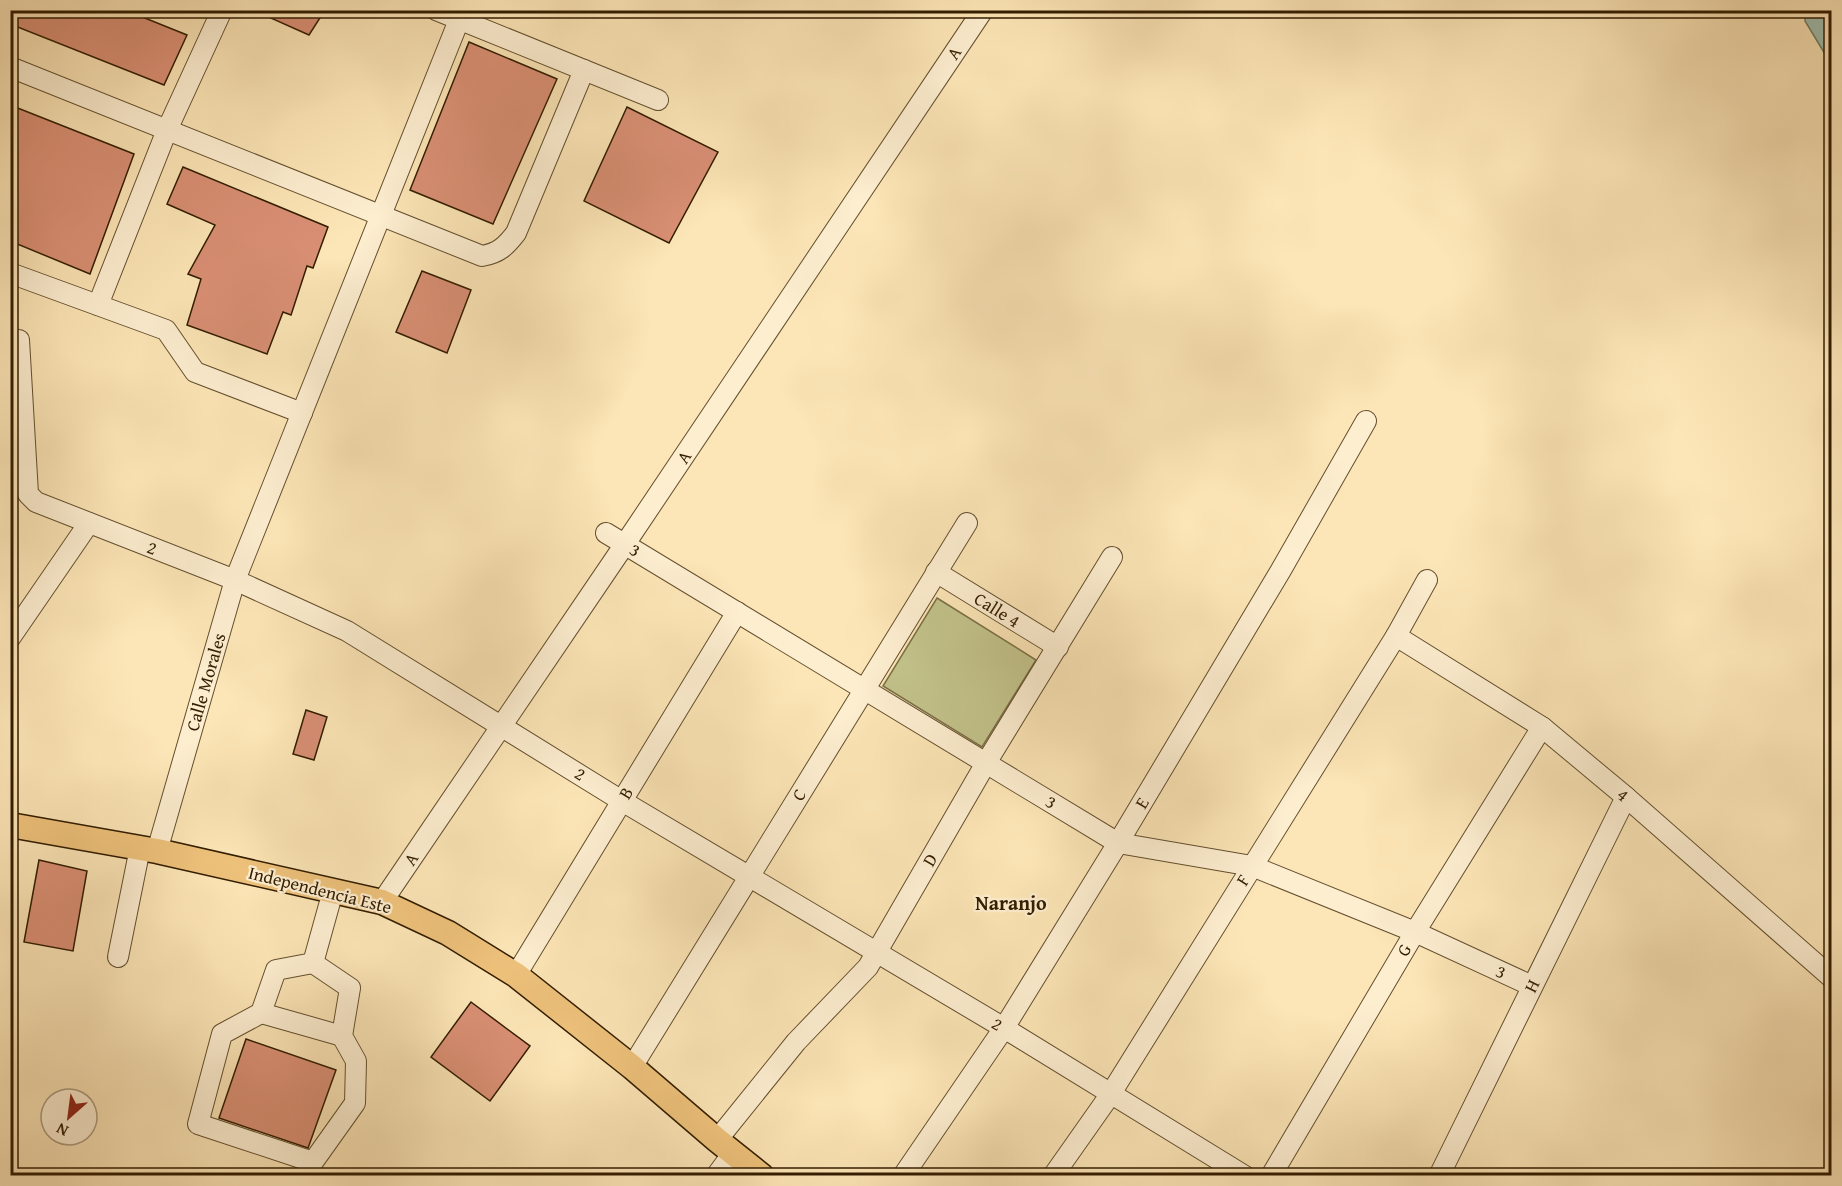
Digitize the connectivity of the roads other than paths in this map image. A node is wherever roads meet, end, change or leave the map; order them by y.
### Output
1 (222, 10) edge
2 (436, 10) edge
3 (983, 10) edge
4 (459, 20) junction
5 (10, 67) edge
6 (584, 70) junction
7 (658, 100) dead end
8 (167, 130) junction
9 (381, 216) junction
10 (10, 273) edge
11 (98, 305) junction
12 (19, 340) dead end
13 (302, 413) junction
14 (1366, 421) dead end
15 (89, 523) junction
16 (967, 523) dead end
17 (606, 533) dead end
18 (625, 544) junction
19 (1112, 557) dead end
20 (936, 572) junction
21 (235, 580) junction
22 (1427, 580) dead end
23 (737, 612) junction
24 (1396, 636) junction
25 (10, 638) edge
26 (1058, 647) junction
27 (865, 689) junction
28 (502, 725) junction
29 (1542, 727) junction
30 (986, 763) junction
31 (1626, 797) junction
32 (622, 801) junction
33 (10, 825) edge
34 (1118, 843) junction
35 (148, 850) junction
36 (1252, 866) junction
37 (749, 876) junction
38 (333, 891) junction
39 (382, 902) junction
40 (1415, 932) junction
41 (876, 952) junction
42 (118, 957) dead end
43 (313, 963) junction
44 (516, 975) junction
45 (1832, 978) edge
46 (1532, 986) junction
47 (261, 1013) junction
48 (1004, 1028) junction
49 (342, 1036) junction
50 (632, 1067) junction
51 (1110, 1095) junction
52 (725, 1147) junction
53 (716, 1176) edge
54 (762, 1176) edge
55 (903, 1176) edge
56 (1053, 1176) edge
57 (1245, 1176) edge
58 (1271, 1176) edge
59 (1439, 1176) edge

1 - 8 street
2 - 4 street
3 - 18 street, A
4 - 6 street
4 - 9 street, Calle Morales
5 - 8 street
6 - 7 street
6 - 9 street
8 - 9 street
8 - 11 street
9 - 13 street, Calle Morales
10 - 11 street
11 - 13 street
12 - 15 street, 2
13 - 21 street, Calle Morales
14 - 34 street, E
15 - 21 street, 2
15 - 25 street
16 - 20 street, C
17 - 18 street, 3
18 - 23 street, 3
18 - 28 street, A
19 - 26 street, D
20 - 26 street, Calle 4
20 - 27 street, C
21 - 28 street, 2
21 - 35 street, Calle Morales
22 - 24 street, F
23 - 27 street, 3
23 - 32 street, B
24 - 29 street, 4
24 - 36 street, F
26 - 30 street, D
27 - 30 street, 3
27 - 37 street, C
28 - 32 street, 2
28 - 39 street, A
29 - 31 street, 4
29 - 40 street, G
30 - 34 street, 3
30 - 41 street, D
31 - 45 street, 4
31 - 46 street, H
32 - 37 street, 2
32 - 44 street, B
33 - 35 main road, Independencia Este
34 - 36 street, 3
34 - 48 street, E
35 - 38 main road, Independencia Este
35 - 42 street, Calle Morales
36 - 40 street, 3
36 - 51 street, F
37 - 41 street, 2
37 - 50 street, C
38 - 39 main road, Independencia Este
38 - 43 street
39 - 44 main road, Independencia Este
40 - 46 street, 3
40 - 58 street, G
41 - 48 street, 2
41 - 52 street, D
43 - 47 street
43 - 49 street
44 - 50 main road, Independencia Este
46 - 59 street, H
47 - 49 street
47 - 49 street
48 - 51 street, 2
48 - 55 street, E
50 - 52 main road, Independencia Este
51 - 56 street, F
51 - 57 street, 2
52 - 53 street, D
52 - 54 main road, Independencia Este

